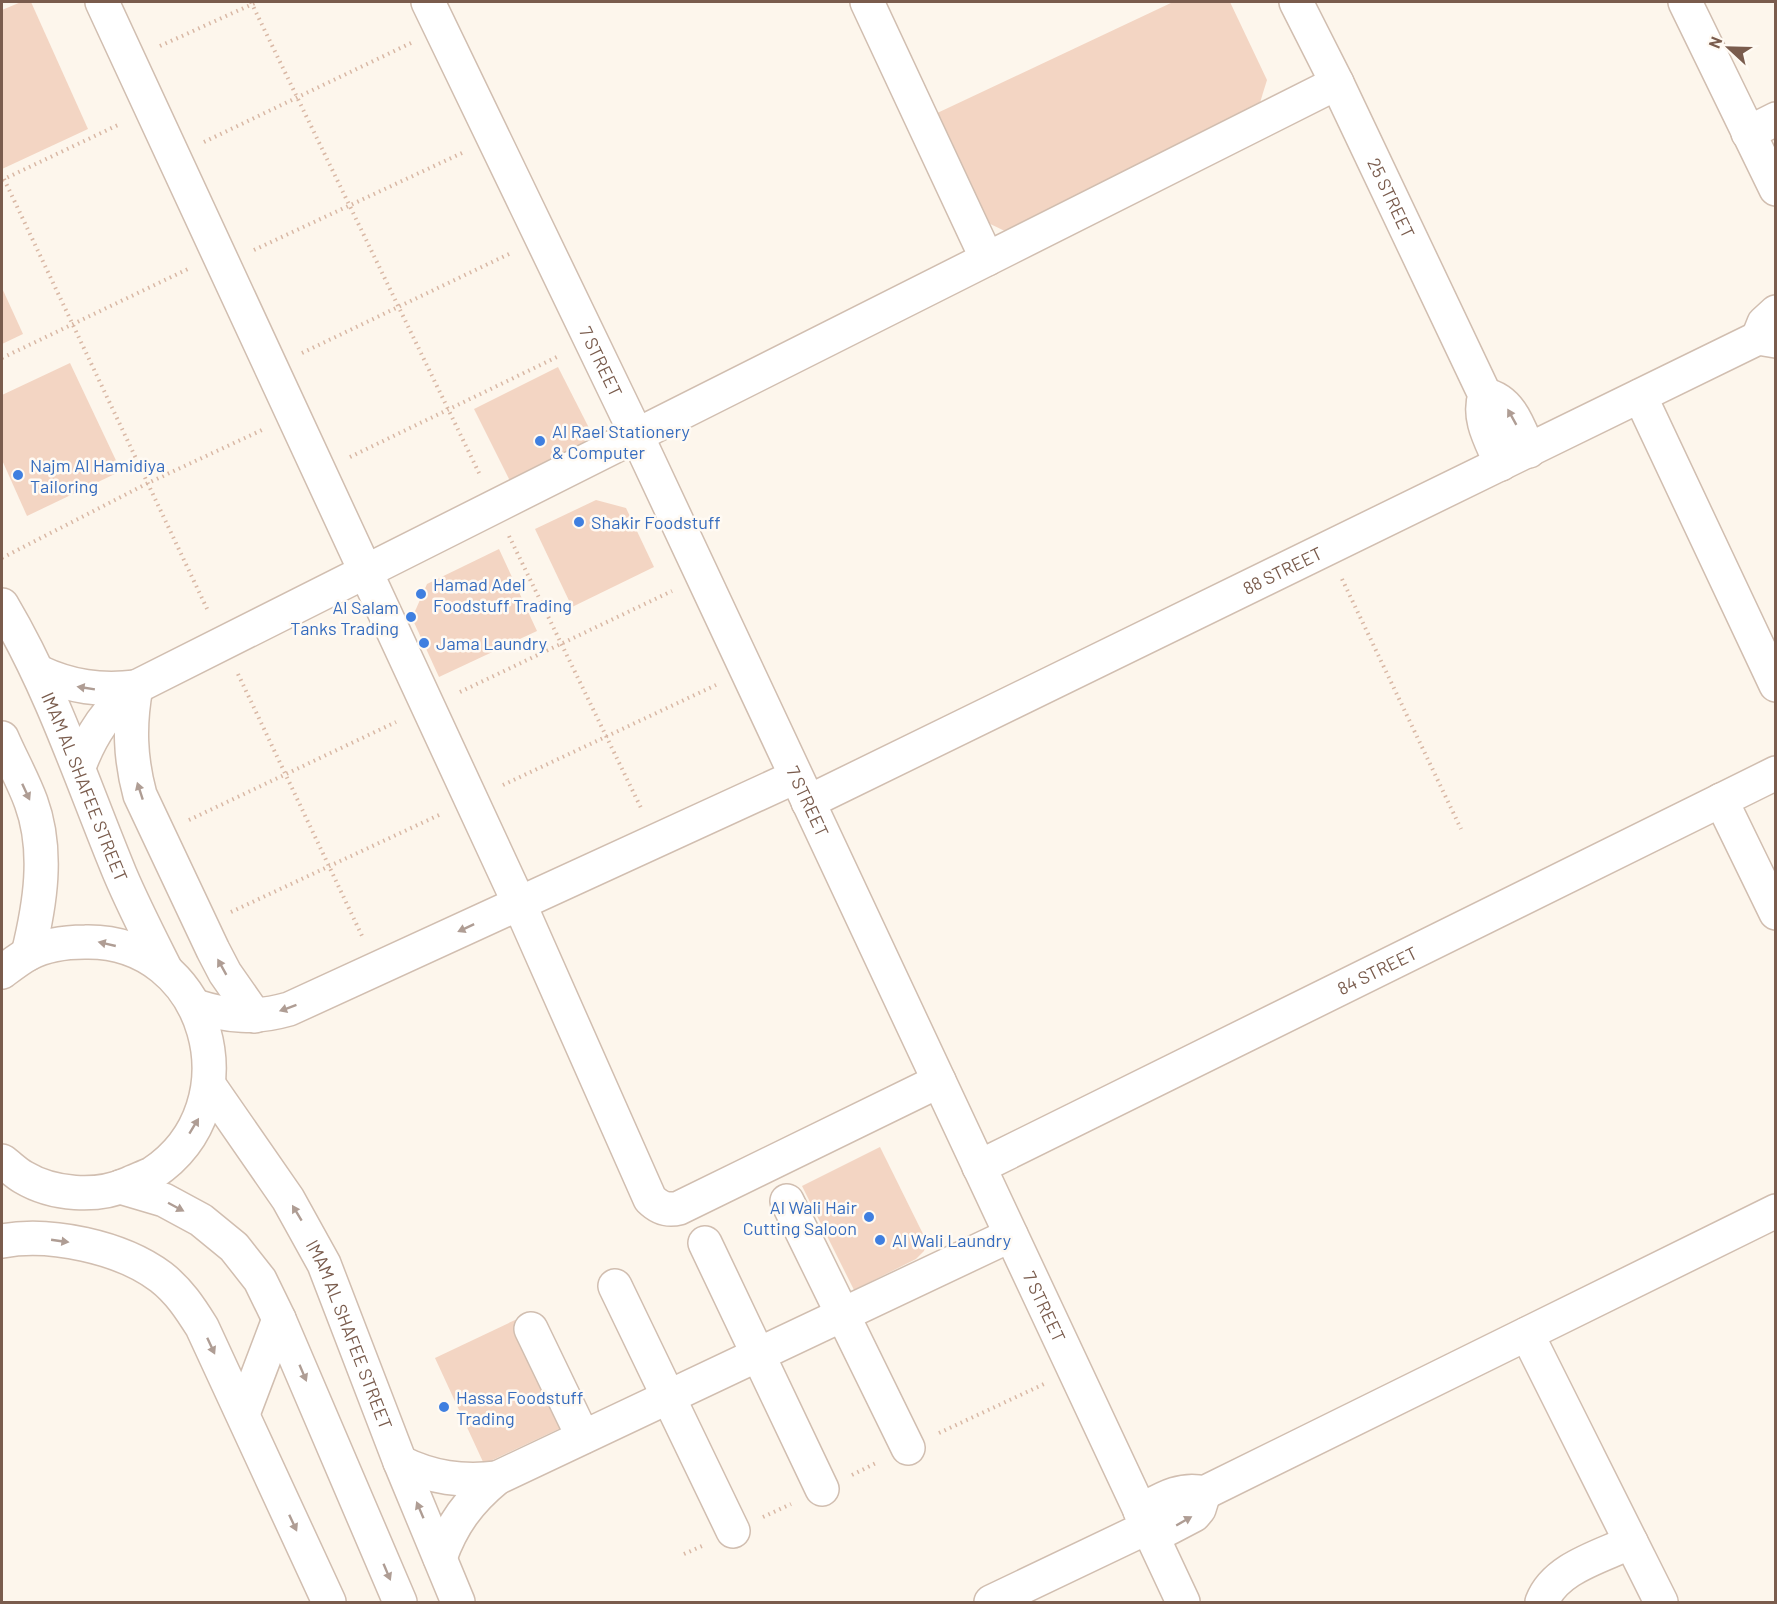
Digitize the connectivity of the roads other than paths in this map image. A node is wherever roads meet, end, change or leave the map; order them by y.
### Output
1 (102, 2) edge
2 (867, 2) edge
3 (1296, 2) edge
4 (1685, 2) edge
5 (435, 15) edge
6 (1337, 83) junction
7 (1762, 126) edge
8 (1776, 189) edge
9 (987, 260) junction
10 (1770, 330) edge
11 (1640, 396) junction
12 (637, 436) junction
13 (1515, 457) junction
14 (365, 572) junction
15 (2, 605) edge
16 (39, 672) junction
17 (1776, 686) edge
18 (136, 687) junction
19 (2, 738) edge
20 (79, 767) junction
21 (1776, 773) edge
22 (802, 790) junction
23 (1721, 800) junction
24 (519, 903) junction
25 (1776, 913) edge
26 (28, 954) junction
27 (166, 970) junction
28 (2, 972) edge
29 (195, 1006) junction
30 (255, 1016) junction
31 (939, 1082) junction
32 (209, 1084) junction
33 (979, 1167) junction
34 (9, 1173) edge
35 (120, 1187) junction
36 (787, 1200) dead end
37 (1776, 1211) edge
38 (1011, 1235) junction
39 (2, 1240) edge
40 (705, 1243) dead end
41 (615, 1286) dead end
42 (843, 1314) junction
43 (279, 1319) junction
44 (531, 1329) dead end
45 (1527, 1334) junction
46 (758, 1355) junction
47 (669, 1397) junction
48 (243, 1414) junction
49 (583, 1437) junction
50 (908, 1448) dead end
51 (400, 1462) junction
52 (497, 1478) junction
53 (822, 1489) dead end
54 (1147, 1525) junction
55 (733, 1531) dead end
56 (1631, 1542) junction
57 (440, 1558) junction
58 (329, 1602) edge
59 (400, 1602) edge
60 (458, 1602) edge
61 (991, 1602) edge
62 (1183, 1602) edge
63 (1542, 1602) edge
64 (1661, 1602) edge

1 - 14 street
2 - 9 street
3 - 6 street, 25 STREET
4 - 7 street
5 - 12 street, 7 STREET
6 - 9 street
6 - 13 street, 25 STREET
7 - 8 street
9 - 12 street
10 - 11 street, 88 STREET
11 - 13 street, 88 STREET
11 - 17 street
12 - 14 street
12 - 22 street, 7 STREET
13 - 22 street, 88 STREET
14 - 18 street
14 - 24 street
15 - 16 street, IMAM AL SHAFEE STREET
18 -> 16 street
16 - 20 street, IMAM AL SHAFEE STREET
18 - 20 street
30 -> 18 street
19 -> 26 street
20 - 27 street, IMAM AL SHAFEE STREET
21 - 23 street, 84 STREET
22 - 24 street, 88 STREET
22 - 31 street, 7 STREET
23 - 25 street
23 - 33 street, 84 STREET
24 -> 30 street, 88 STREET
24 - 31 street
27 -> 26 street
26 - 28 street
27 - 29 street
29 - 30 street, 88 STREET
29 - 32 street
31 - 33 street, 7 STREET
35 -> 32 street
51 -> 32 street, IMAM AL SHAFEE STREET
33 - 38 street, 7 STREET
34 - 35 street
35 -> 43 street
36 - 42 street
37 - 45 street
38 - 42 street
38 - 54 street, 7 STREET
39 -> 48 street
40 - 46 street
41 - 47 street
42 - 46 street
42 - 50 street
43 - 48 street
43 -> 59 street
44 - 49 street
45 - 54 street
45 - 56 street
46 - 47 street
46 - 53 street
47 - 49 street
47 - 55 street
48 -> 58 street
49 - 52 street
51 - 52 street
57 -> 51 street, IMAM AL SHAFEE STREET
52 - 57 street
54 - 61 street
54 - 62 street, 7 STREET
56 - 63 street
56 - 64 street
57 - 60 street, IMAM AL SHAFEE STREET

